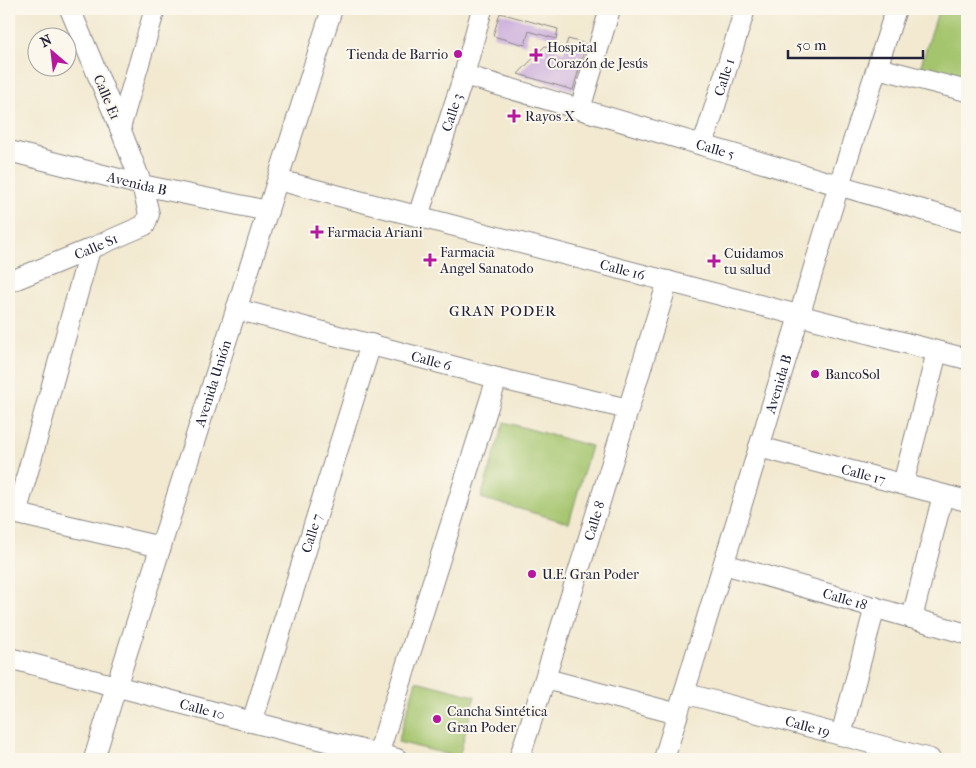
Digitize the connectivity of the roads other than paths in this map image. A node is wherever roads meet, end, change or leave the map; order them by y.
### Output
1 (70, 9) edge
2 (155, 9) edge
3 (332, 9) edge
4 (482, 9) edge
5 (610, 9) edge
6 (745, 9) edge
7 (896, 9) edge
8 (878, 68) junction
9 (464, 74) junction
10 (967, 91) edge
11 (580, 109) junction
12 (120, 128) junction
13 (703, 145) junction
14 (9, 151) edge
15 (278, 180) junction
16 (142, 185) junction
17 (839, 185) junction
18 (268, 211) junction
19 (418, 216) junction
20 (967, 222) edge
21 (90, 249) junction
22 (668, 281) junction
23 (9, 282) edge
24 (236, 309) junction
25 (799, 316) junction
26 (371, 344) junction
27 (937, 352) junction
28 (967, 360) edge
29 (497, 378) junction
30 (628, 409) junction
31 (759, 446) junction
32 (904, 484) junction
33 (943, 495) junction
34 (967, 501) edge
35 (12, 514) edge
36 (161, 547) junction
37 (724, 564) junction
38 (875, 607) junction
39 (912, 618) junction
40 (967, 634) edge
41 (9, 658) edge
42 (546, 679) junction
43 (116, 687) junction
44 (684, 694) junction
45 (678, 714) junction
46 (252, 722) junction
47 (840, 735) junction
48 (880, 753) edge
49 (387, 757) edge
50 (94, 759) edge
51 (519, 759) edge
52 (664, 759) edge
53 (930, 759) edge

1 - 12 street, Calle E1
2 - 12 street
3 - 15 street, Avenida Unión
4 - 9 street, Calle 3
5 - 11 street
6 - 13 street, Calle 1
7 - 8 street, Avenida B
8 - 10 street
8 - 17 street, Avenida B
9 - 11 street, Calle 5
9 - 19 street, Calle 3
11 - 13 street, Calle 5
12 - 16 street, Calle E1
13 - 17 street, Calle 5
14 - 16 street, Avenida B
15 - 18 street, Avenida Unión
15 - 19 street, Calle 16
16 - 18 street, Avenida B
16 - 21 street, Calle S1
17 - 20 street, Calle 5
17 - 25 street, Avenida B
18 - 24 street, Avenida Unión
19 - 22 street, Calle 16
21 - 23 street, Calle S1
21 - 35 street
22 - 25 street, Calle 16
22 - 30 street, Calle 8
24 - 26 street, Calle 6
24 - 36 street, Avenida Unión
25 - 27 street, Calle 16
25 - 31 street, Avenida B
26 - 29 street, Calle 6
26 - 46 street, Calle 7
27 - 28 street, Calle 16
27 - 32 street
29 - 30 street, Calle 6
29 - 49 street
30 - 42 street, Calle 8
31 - 32 street, Calle 17
31 - 37 street, Avenida B
32 - 33 street, Calle 17
33 - 34 street, Calle 17
33 - 39 street
35 - 36 street
36 - 43 street, Avenida Unión
37 - 38 street, Calle 18
37 - 44 street, Avenida B
38 - 39 street, Calle 18
38 - 47 street
39 - 40 street, Calle 18
41 - 43 street, Calle 10
42 - 45 street
42 - 51 street, Calle 8
43 - 46 street, Calle 10
43 - 50 street, Avenida Unión
44 - 45 street, Avenida B
44 - 47 street, Calle 19
45 - 52 street, Avenida B
46 - 49 street, Calle 10
47 - 48 street, Calle 19
48 - 53 street, Calle 19

